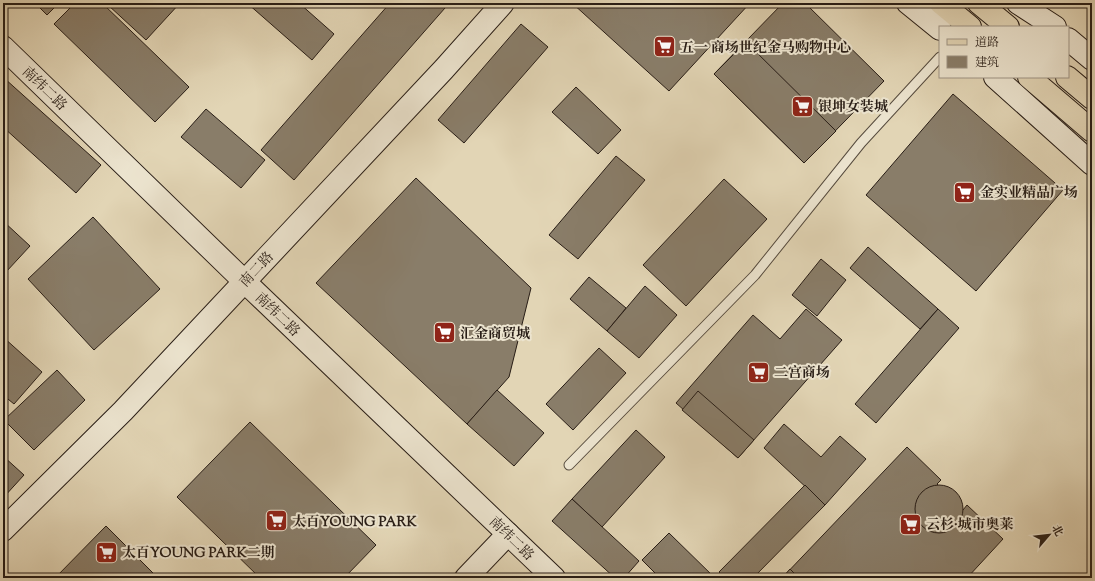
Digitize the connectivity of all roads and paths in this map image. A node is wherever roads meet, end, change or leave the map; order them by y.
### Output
1 (503, 3) edge
2 (908, 3) edge
3 (941, 3) edge
4 (979, 3) edge
5 (1018, 3) edge
6 (969, 26) edge
7 (1007, 26) edge
8 (1052, 26) edge
9 (939, 28) edge
10 (1069, 39) edge
11 (3, 47) edge
12 (939, 58) edge
13 (1092, 59) edge
14 (996, 78) edge
15 (1030, 78) edge
16 (1068, 78) edge
17 (1092, 98) edge
18 (1092, 131) edge
19 (1092, 164) edge
20 (245, 282) junction
21 (569, 465) dead end
22 (3, 530) edge
23 (508, 534) junction
24 (466, 578) edge
25 (554, 578) edge

1 - 20 street, 南二路
2 - 9 street
3 - 6 main road
4 - 7 main road
5 - 8 street
10 - 13 street
11 - 20 street, 南纬二路
12 - 21 lane
14 - 19 street
15 - 18 main road
16 - 17 main road
20 - 22 street, 南二路
20 - 23 street, 南纬二路
23 - 24 street
23 - 25 street, 南纬二路

